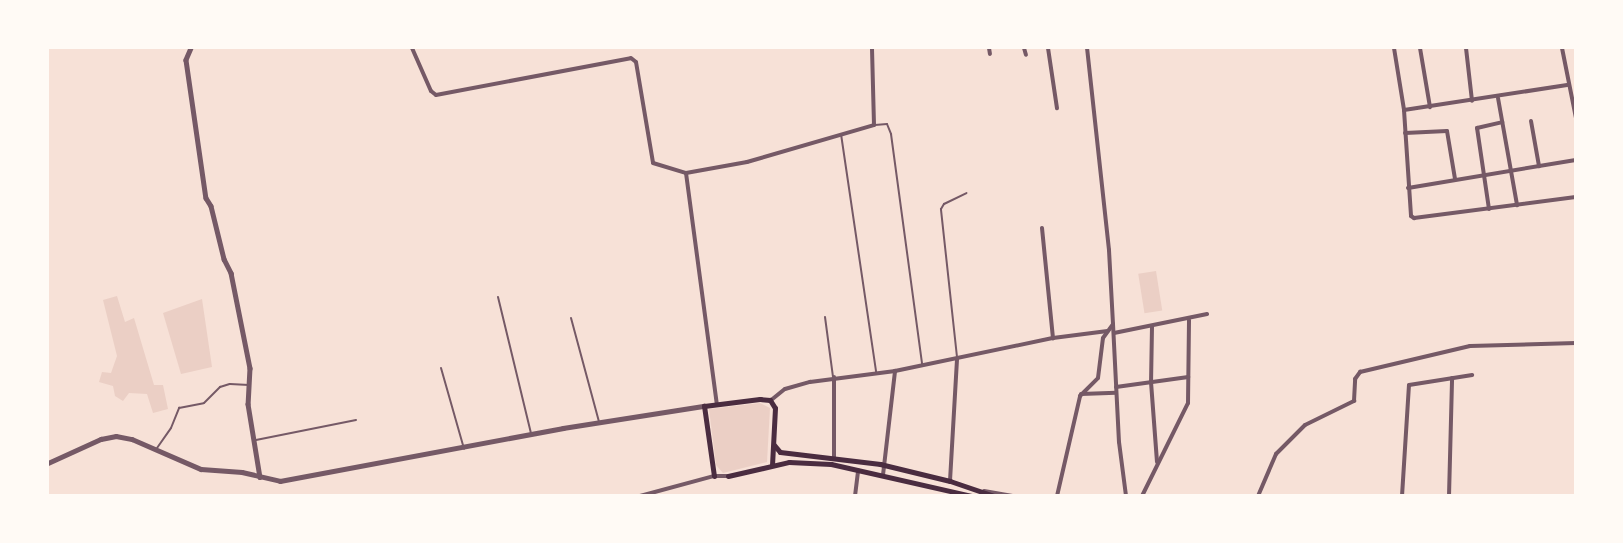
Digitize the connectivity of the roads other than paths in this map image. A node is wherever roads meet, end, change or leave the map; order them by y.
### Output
1 (191, 48) edge
2 (412, 48) edge
3 (872, 48) edge
4 (990, 48) edge
5 (1024, 48) edge
6 (1048, 48) edge
7 (1087, 48) edge
8 (1394, 48) edge
9 (1420, 48) edge
10 (1466, 48) edge
11 (1562, 48) edge
12 (990, 54) dead end
13 (1026, 56) dead end
14 (1568, 85) junction
15 (1498, 98) junction
16 (1472, 101) junction
17 (1430, 107) junction
18 (1056, 108) dead end
19 (1404, 110) junction
20 (1576, 118) edge
21 (1531, 120) dead end
22 (1502, 122) junction
23 (874, 125) junction
24 (1405, 133) junction
25 (841, 134) junction
26 (1576, 160) edge
27 (1539, 166) junction
28 (1511, 171) junction
29 (686, 173) junction
30 (1483, 175) junction
31 (1455, 180) junction
32 (1408, 188) junction
33 (966, 193) dead end
34 (1576, 197) edge
35 (1516, 205) junction
36 (1489, 209) junction
37 (1042, 228) dead end
38 (498, 298) dead end
39 (1207, 314) dead end
40 (825, 317) dead end
41 (571, 318) dead end
42 (1189, 320) junction
43 (1113, 324) junction
44 (1152, 327) junction
45 (1108, 331) junction
46 (1114, 333) junction
47 (1053, 338) junction
48 (1576, 343) edge
49 (957, 359) junction
50 (922, 364) junction
51 (441, 368) dead end
52 (895, 371) junction
53 (876, 373) junction
54 (1472, 375) dead end
55 (1188, 376) junction
56 (834, 377) junction
57 (1452, 378) junction
58 (1151, 382) junction
59 (249, 385) junction
60 (1116, 387) junction
61 (1116, 393) junction
62 (1081, 394) junction
63 (770, 401) junction
64 (717, 404) junction
65 (704, 406) junction
66 (356, 420) dead end
67 (599, 422) junction
68 (532, 435) junction
69 (254, 440) junction
70 (774, 445) junction
71 (464, 449) junction
72 (156, 450) junction
73 (834, 456) junction
74 (48, 463) edge
75 (1157, 464) junction
76 (772, 465) junction
77 (885, 465) junction
78 (858, 470) junction
79 (882, 475) junction
80 (714, 476) junction
81 (728, 476) joint
82 (260, 477) junction
83 (950, 481) junction
84 (982, 491) junction
85 (640, 496) edge
86 (855, 496) edge
87 (972, 496) edge
88 (994, 496) edge
89 (1014, 496) edge
90 (1057, 496) edge
91 (1126, 496) edge
92 (1142, 496) edge
93 (1258, 496) edge
94 (1402, 496) edge
95 (1449, 496) edge

1 - 59 street
2 - 29 street
3 - 23 street
4 - 12 street
5 - 13 street
6 - 18 street
7 - 43 street
8 - 19 street
9 - 17 street
10 - 16 street
11 - 14 street
14 - 15 street
14 - 20 street
15 - 16 street
15 - 22 street
16 - 17 street
17 - 19 street
19 - 24 street
21 - 27 street
22 - 28 street
22 - 30 street
23 - 25 street
23 - 50 lane
24 - 31 street
24 - 32 street
25 - 29 street
25 - 53 lane
26 - 27 street
27 - 28 street
28 - 30 street
28 - 35 street
29 - 64 street
30 - 31 street
30 - 36 street
31 - 32 street
32 - 36 street
33 - 49 lane
34 - 35 street
35 - 36 street
37 - 47 street
38 - 68 lane
39 - 42 street
40 - 56 lane
41 - 67 lane
42 - 44 street
42 - 55 street
43 - 45 street
43 - 46 street
44 - 46 street
44 - 58 street
45 - 47 street
45 - 62 street
46 - 60 street
47 - 49 street
48 - 93 street
49 - 50 street
49 - 83 street
50 - 52 street
51 - 71 lane
52 - 53 street
52 - 77 street
53 - 56 street
54 - 57 street
55 - 58 street
55 - 75 street
56 - 63 street
56 - 73 street
57 - 94 street
57 - 95 street
58 - 60 street
58 - 75 street
59 - 69 street
59 - 72 lane
60 - 61 street
61 - 62 street
61 - 91 street
62 - 90 street
63 - 64 main road
63 - 70 main road
64 - 65 main road
65 - 67 street
65 - 80 main road
66 - 69 lane
67 - 68 street
68 - 71 street
69 - 82 street
70 - 73 main road
70 - 76 main road
71 - 82 street
72 - 74 street
72 - 82 street
73 - 77 main road
75 - 92 street
76 - 78 main road
76 - 81 main road
77 - 79 street
77 - 83 main road
78 - 79 main road
78 - 86 street
79 - 87 main road
80 - 81 street
80 - 85 street
83 - 84 main road
84 - 88 main road
84 - 89 street

